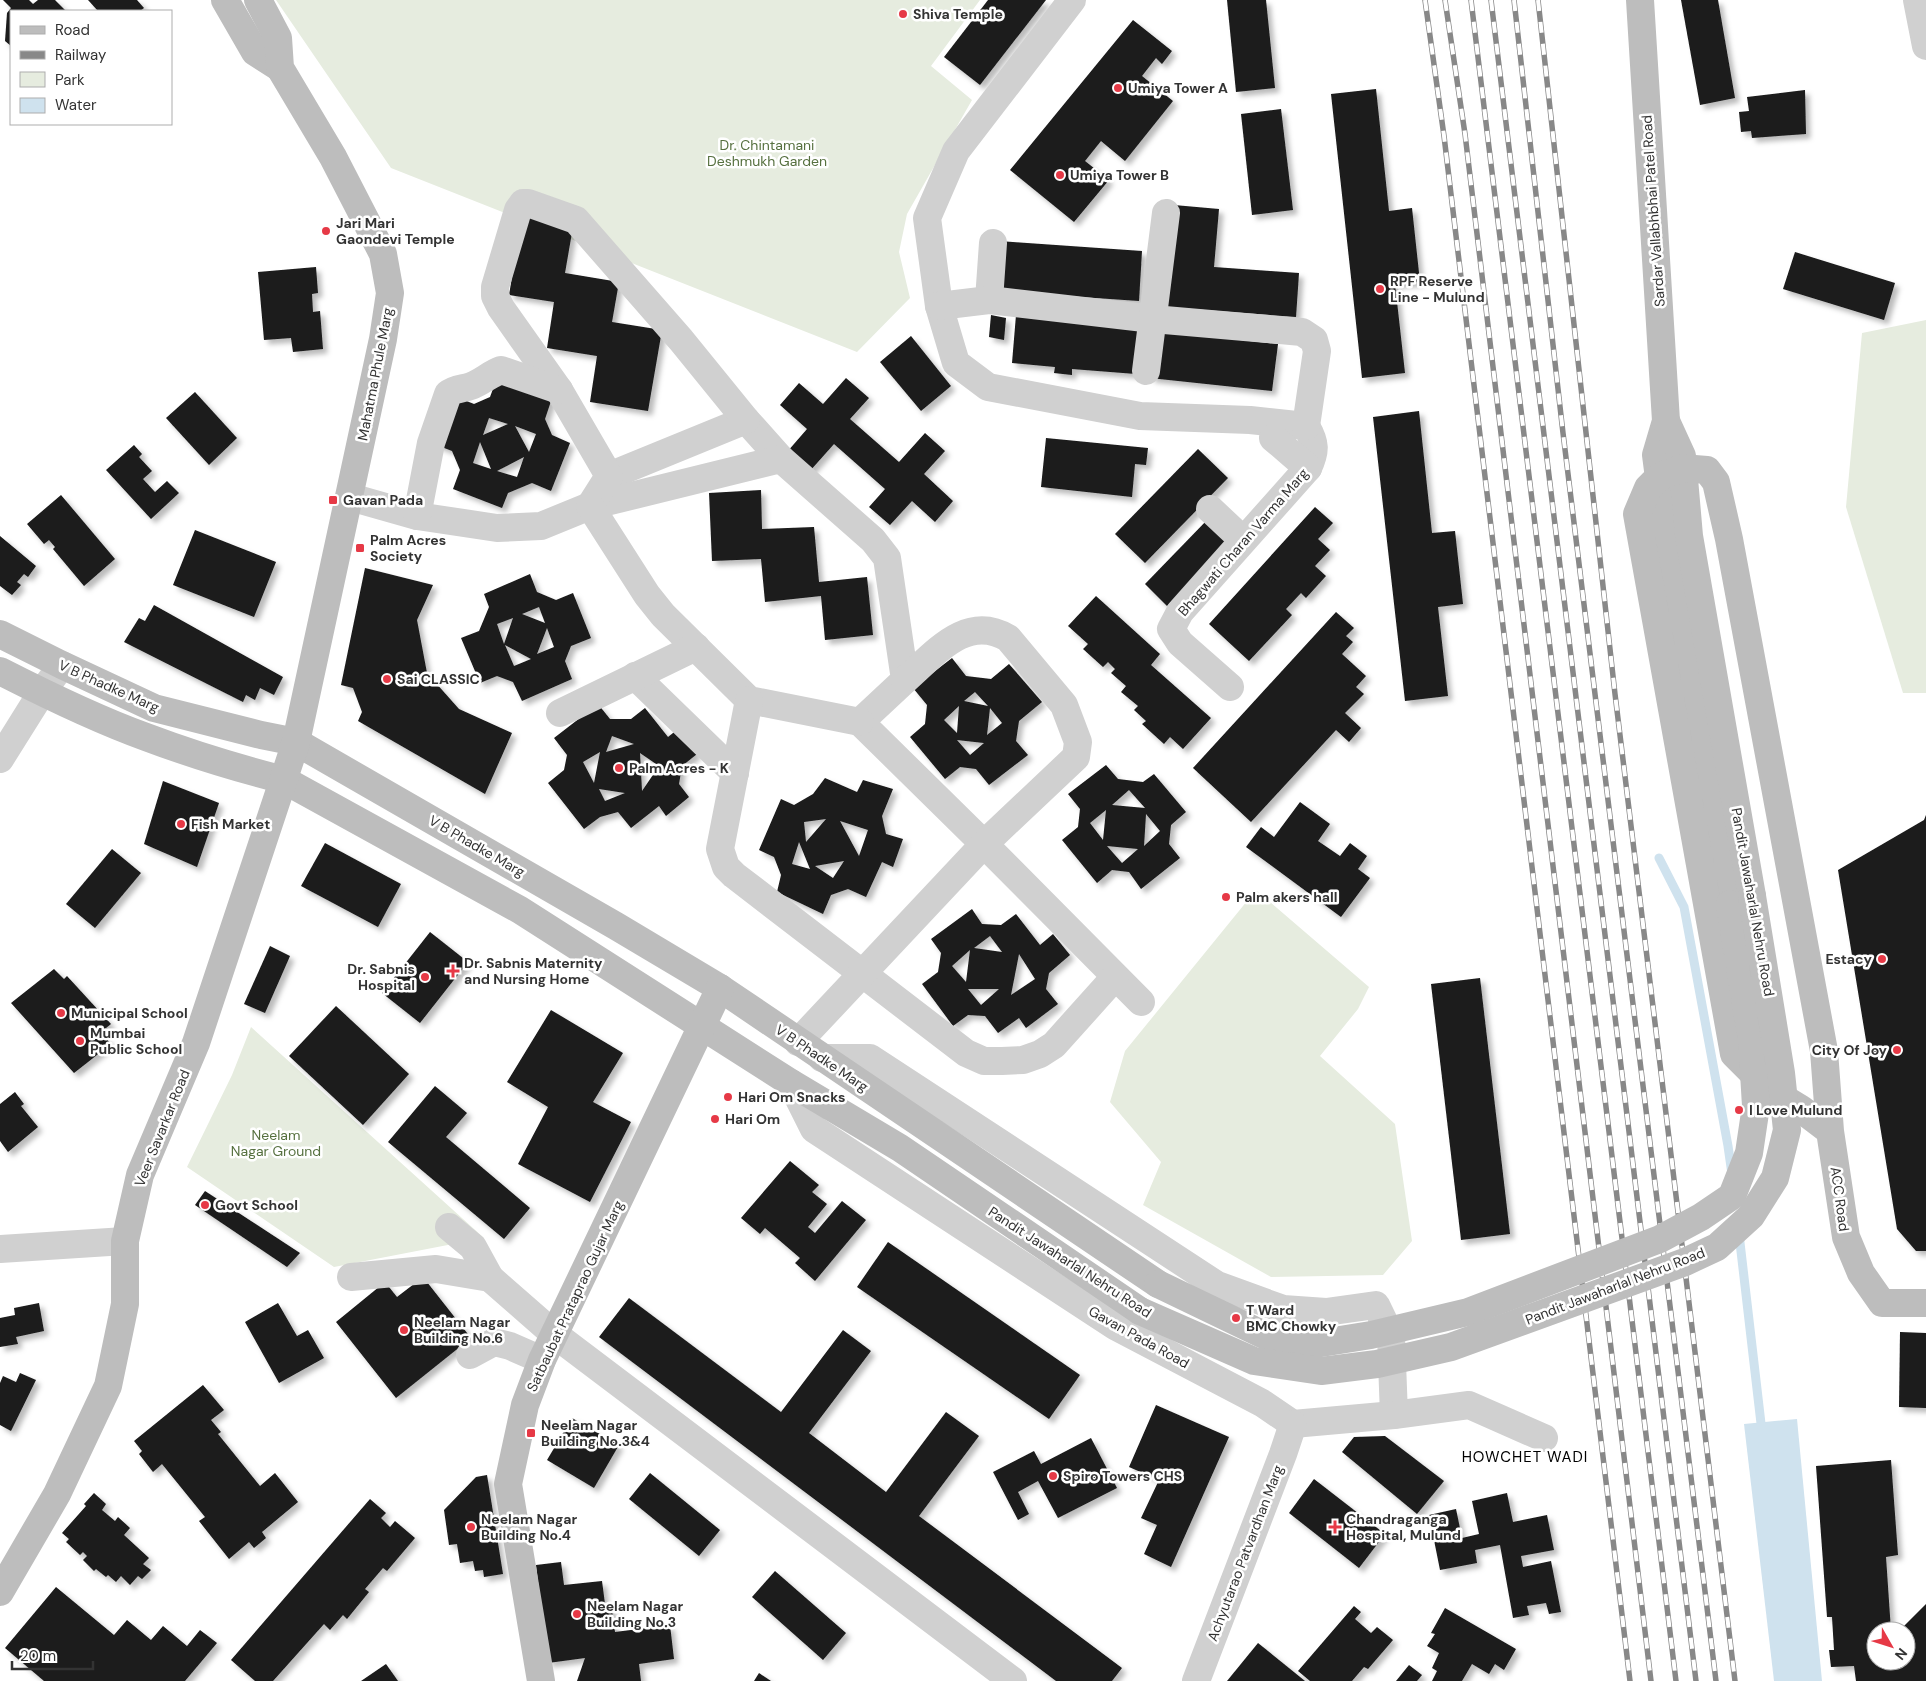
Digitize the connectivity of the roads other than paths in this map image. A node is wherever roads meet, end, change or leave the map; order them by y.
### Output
1 (226, 0) edge
2 (258, 0) edge
3 (1072, 0) edge
4 (1640, 0) edge
5 (1917, 0) edge
6 (1926, 46) edge
7 (280, 68) junction
8 (1166, 213) dead end
9 (993, 243) dead end
10 (989, 300) junction
11 (939, 306) junction
12 (1153, 319) junction
13 (1146, 371) dead end
14 (559, 390) junction
15 (746, 420) junction
16 (1306, 426) junction
17 (1274, 438) dead end
18 (781, 459) junction
19 (1301, 462) junction
20 (1671, 472) junction
21 (609, 476) junction
22 (350, 497) junction
23 (590, 506) junction
24 (1210, 509) dead end
25 (417, 516) junction
26 (1236, 534) junction
27 (4, 645) edge
28 (696, 647) junction
29 (62, 665) junction
30 (0, 671) edge
31 (635, 676) junction
32 (905, 680) junction
33 (1230, 687) dead end
34 (42, 692) junction
35 (750, 700) junction
36 (560, 713) dead end
37 (860, 722) junction
38 (296, 742) junction
39 (0, 759) edge
40 (735, 773) junction
41 (284, 780) junction
42 (984, 844) junction
43 (1741, 900) junction
44 (863, 973) junction
45 (1115, 977) junction
46 (720, 988) junction
47 (1141, 1002) dead end
48 (703, 1026) junction
49 (798, 1042) junction
50 (822, 1058) junction
51 (791, 1083) junction
52 (922, 1125) joint
53 (1830, 1131) junction
54 (449, 1227) dead end
55 (125, 1241) junction
56 (0, 1249) edge
57 (351, 1277) dead end
58 (490, 1278) junction
59 (1926, 1304) edge
60 (554, 1334) junction
61 (470, 1355) dead end
62 (542, 1360) junction
63 (1394, 1415) junction
64 (1293, 1424) junction
65 (1544, 1438) dead end
66 (0, 1592) edge
67 (540, 1681) edge
68 (1013, 1681) edge
69 (1196, 1681) edge

1 - 7 main road
2 - 7 main road, Mahatma Phule Marg
3 - 11 street
4 - 20 main road, Sardar Vallabhbhai Patel Road
5 - 6 street
7 - 22 main road, Mahatma Phule Marg
8 - 12 street
9 - 10 street
10 - 11 street
10 - 12 street
11 - 16 street
12 - 13 street
12 - 16 street
14 - 15 street
14 - 21 street
14 - 25 street
15 - 18 street
15 - 21 street
16 - 19 street, Bhagwati Charan Varma Marg
17 - 19 street
18 - 23 street
18 - 32 street
19 - 26 street, Bhagwati Charan Varma Marg
20 - 43 main road, Pandit Jawaharlal Nehru Road
20 - 43 main road, Pandit Jawaharlal Nehru Road
20 - 53 main road
20 - 53 main road
21 - 23 street
22 - 25 street
22 - 38 main road, Mahatma Phule Marg
23 - 25 street
23 - 28 street
24 - 26 street
26 - 33 street, Bhagwati Charan Varma Marg
27 - 29 main road, V B Phadke Marg
28 - 31 street
28 - 35 street
29 - 34 street
29 - 38 main road, V B Phadke Marg
30 - 34 main road
31 - 36 street
31 - 40 street
32 - 37 street
32 - 42 street
34 - 39 street
34 - 41 main road
35 - 37 street
35 - 40 street
37 - 42 street
38 - 41 main road, Veer Savarkar Road
38 - 46 main road, V B Phadke Marg
40 - 44 street
41 - 48 main road
41 - 55 main road, Veer Savarkar Road
42 - 44 street
42 - 45 street
43 - 51 main road, Pandit Jawaharlal Nehru Road, bridge
43 - 52 main road, Pandit Jawaharlal Nehru Road, bridge
44 - 45 street
44 - 49 street
45 - 47 street
46 - 48 main road, Satbaubat Prataprao Gujar Marg
46 - 49 main road, V B Phadke Marg
48 - 51 main road
48 - 60 main road, Satbaubat Prataprao Gujar Marg
49 - 50 main road, V B Phadke Marg
50 - 52 main road, V B Phadke Marg
50 - 63 street
51 - 64 street, Gavan Pada Road
53 - 59 main road, ACC Road
54 - 58 street
55 - 56 street
55 - 66 main road, Veer Savarkar Road
57 - 58 street
58 - 60 street
60 - 62 main road, Satbaubat Prataprao Gujar Marg
60 - 68 street
61 - 62 street
62 - 67 main road, Satbaubat Prataprao Gujar Marg
63 - 64 street
63 - 65 street
64 - 69 street, Achyutarao Patvardhan Marg

